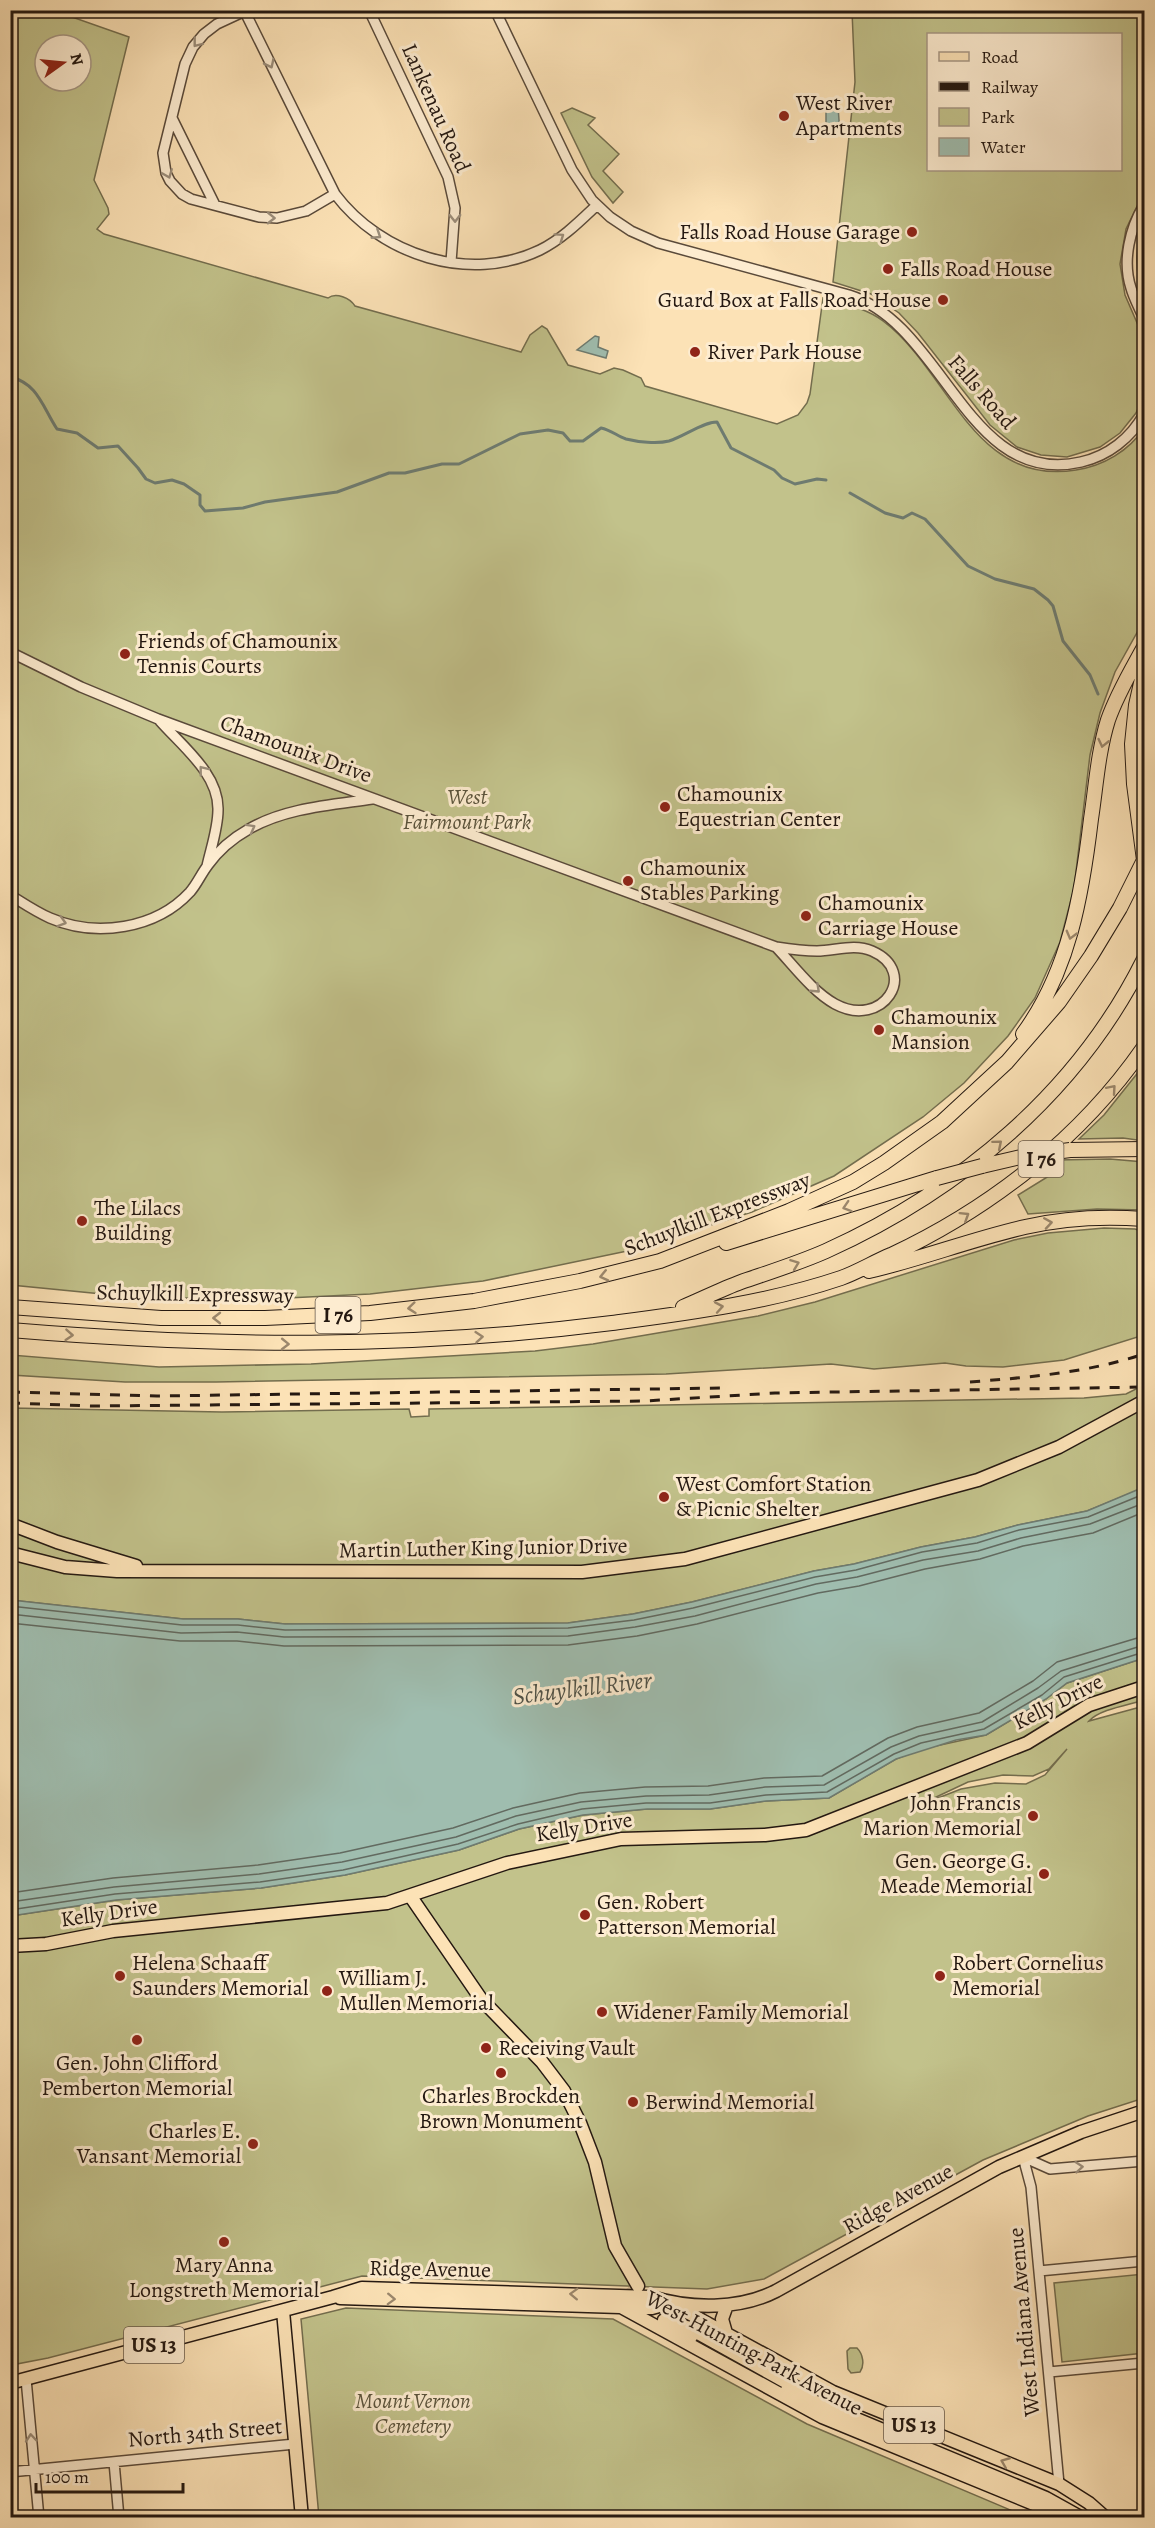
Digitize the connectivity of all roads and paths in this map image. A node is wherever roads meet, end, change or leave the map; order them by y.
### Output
1 (369, 10) edge
2 (495, 10) edge
3 (244, 11) edge
4 (172, 118) junction
5 (335, 194) junction
6 (215, 205) junction
7 (597, 205) junction
8 (1144, 205) edge
9 (451, 262) junction
10 (1144, 319) edge
11 (1144, 414) edge
12 (1144, 646) edge
13 (10, 652) edge
14 (1144, 670) edge
15 (158, 719) junction
16 (374, 799) junction
17 (1144, 860) edge
18 (207, 866) junction
19 (10, 895) edge
20 (776, 947) junction
21 (1144, 959) edge
22 (1144, 1047) edge
23 (988, 1082) junction
24 (1144, 1149) edge
25 (1144, 1220) edge
26 (660, 1261) junction
27 (843, 1277) junction
28 (10, 1307) edge
29 (662, 1316) junction
30 (10, 1330) edge
31 (1144, 1401) edge
32 (10, 1524) edge
33 (57, 1542) junction
34 (10, 1553) edge
35 (65, 1567) junction
36 (151, 1570) junction
37 (1144, 1687) edge
38 (411, 1897) junction
39 (10, 1946) edge
40 (1144, 2111) edge
41 (1023, 2157) junction
42 (1144, 2161) edge
43 (1144, 2261) edge
44 (1039, 2271) junction
45 (634, 2286) tunnel mouth
46 (333, 2298) junction
47 (670, 2303) junction
48 (727, 2305) junction
49 (621, 2307) junction
50 (283, 2311) junction
51 (726, 2333) junction
52 (1144, 2363) edge
53 (1048, 2372) junction
54 (26, 2379) junction
55 (10, 2383) edge
56 (296, 2444) junction
57 (114, 2462) junction
58 (34, 2469) junction
59 (10, 2472) edge
60 (1059, 2484) junction
61 (39, 2517) edge
62 (119, 2517) edge
63 (302, 2517) edge
64 (1068, 2517) edge
65 (1082, 2517) edge
66 (1092, 2517) edge
67 (1106, 2517) edge

1 -> 9 street, Lankenau Road
2 - 7 street, Falls Road
3 -> 4 street
3 -> 5 street
4 - 6 street
4 -> 6 street
6 -> 5 street
5 -> 9 street
9 -> 7 street
7 - 11 street, Falls Road
8 - 10 street
12 -> 23 highway
13 - 15 street, Chamounix Drive
14 - 17 highway
15 - 16 street, Chamounix Drive
18 -> 15 street
18 -> 16 street
16 - 20 street, Chamounix Drive
17 - 23 highway, Schuylkill Expressway / I 76
19 -> 18 street
20 -> 20 street, Chamounix Drive
29 -> 21 highway
27 -> 22 highway, Schuylkill Expressway / I 76
23 - 26 highway, Schuylkill Expressway / I 76
24 -> 26 highway, bridge
27 -> 25 highway
26 -> 28 highway, Schuylkill Expressway / I 76
29 -> 27 highway, Schuylkill Expressway / I 76
30 -> 29 highway, Schuylkill Expressway / I 76
31 - 36 main road, Martin Luther King Junior Drive
32 - 33 main road
33 - 35 main road
33 - 36 main road
34 - 35 main road, Martin Luther King Junior Drive
35 - 36 main road, Martin Luther King Junior Drive
37 - 38 main road, Kelly Drive
38 - 39 main road, Kelly Drive
38 - 45 main road, West Hunting Park Avenue
40 - 41 main road, Ridge Avenue
41 -> 42 street
41 - 44 street, West Indiana Avenue
41 - 48 main road, Ridge Avenue
43 - 44 street
44 - 53 street, West Indiana Avenue
47 -> 46 main road, Ridge Avenue / US 13
46 -> 49 main road, Ridge Avenue / US 13
46 - 50 main road, Ridge Avenue / US 13
47 - 48 main road, Ridge Avenue
47 - 49 main road, Ridge Avenue
47 - 51 main road, West Hunting Park Avenue / US 13
48 - 51 main road
49 - 64 main road, West Hunting Park Avenue / US 13
50 - 54 main road, Ridge Avenue / US 13
50 - 56 main road
60 -> 51 main road, West Hunting Park Avenue / US 13
52 - 53 street
53 - 60 street, West Indiana Avenue
54 - 55 main road, Ridge Avenue / US 13
58 -> 54 street
56 - 57 street, North 34th Street
56 - 63 main road
57 - 58 street, North 34th Street
57 - 62 street
58 - 59 street, North 34th Street
58 - 61 street
60 - 67 main road, West Hunting Park Avenue / US 13
65 - 66 main road, West Hunting Park Avenue

